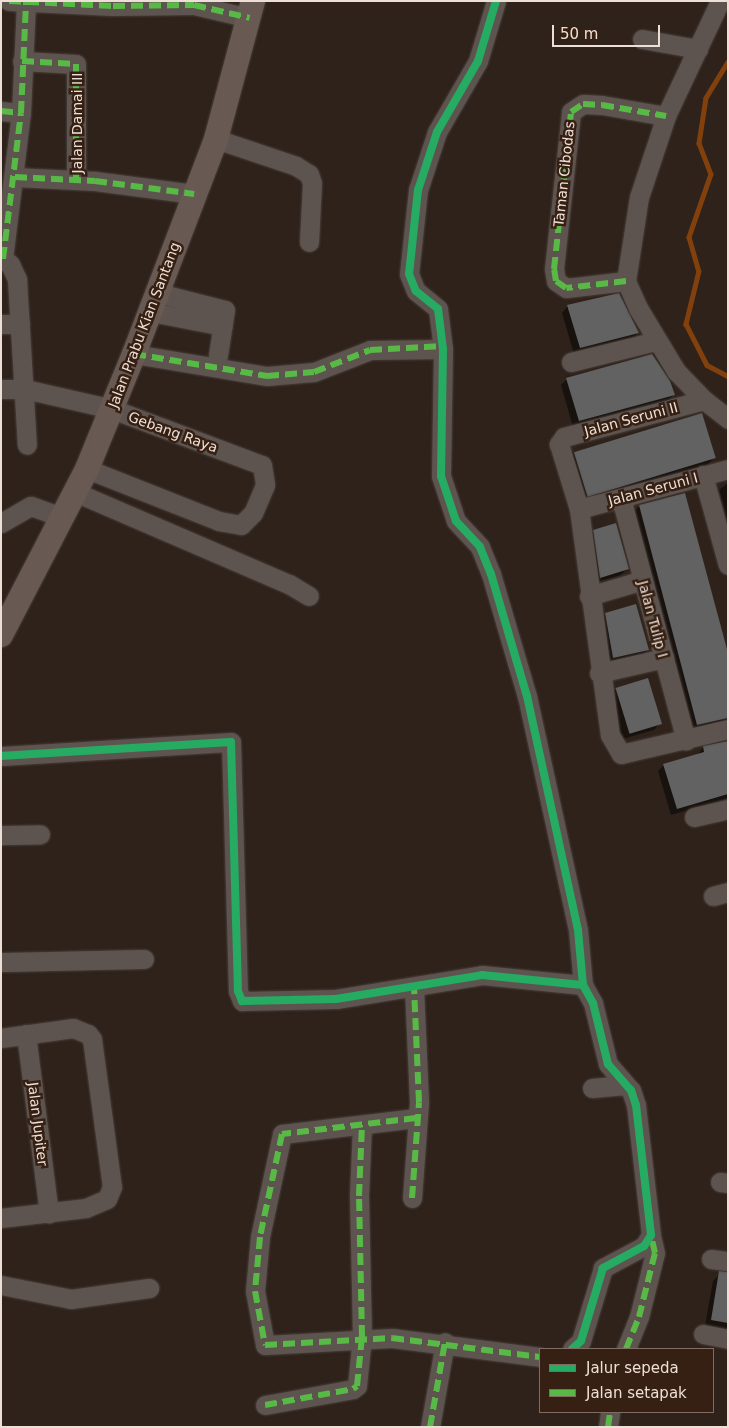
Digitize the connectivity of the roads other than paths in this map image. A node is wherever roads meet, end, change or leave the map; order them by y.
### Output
1 (496, 1) edge
2 (720, 1) edge
3 (18, 2) edge
4 (251, 10) edge
5 (642, 39) dead end
6 (698, 49) junction
7 (22, 61) junction
8 (1, 111) edge
9 (21, 113) junction
10 (666, 116) junction
11 (216, 139) junction
12 (15, 177) junction
13 (76, 180) junction
14 (194, 194) junction
15 (309, 242) dead end
16 (2, 259) edge
17 (626, 281) junction
18 (154, 303) junction
19 (1, 324) edge
20 (20, 324) junction
21 (656, 341) junction
22 (443, 349) junction
23 (134, 354) junction
24 (218, 355) dead end
25 (570, 362) dead end
26 (25, 389) junction
27 (1, 390) edge
28 (704, 400) junction
29 (112, 409) junction
30 (728, 418) edge
31 (27, 445) dead end
32 (728, 469) edge
33 (87, 470) junction
34 (703, 475) junction
35 (75, 492) junction
36 (621, 498) junction
37 (579, 509) junction
38 (62, 517) junction
39 (1, 523) edge
40 (728, 565) edge
41 (643, 580) junction
42 (309, 596) dead end
43 (589, 596) junction
44 (3, 627) edge
45 (664, 658) junction
46 (599, 673) junction
47 (728, 729) edge
48 (686, 740) junction
49 (1, 756) edge
50 (728, 808) edge
51 (694, 817) dead end
52 (40, 834) dead end
53 (1, 835) edge
54 (144, 959) dead end
55 (1, 962) edge
56 (583, 985) junction
57 (414, 987) junction
58 (26, 1034) junction
59 (1, 1038) edge
60 (626, 1085) junction
61 (592, 1088) dead end
62 (416, 1118) junction
63 (362, 1125) junction
64 (412, 1198) dead end
65 (49, 1214) junction
66 (1, 1218) edge
67 (651, 1236) junction
68 (1, 1285) edge
69 (149, 1288) dead end
70 (703, 1334) dead end
71 (362, 1338) junction
72 (728, 1339) edge
73 (445, 1342) junction
74 (573, 1348) edge
75 (626, 1348) edge
76 (539, 1357) edge
77 (265, 1405) dead end
78 (610, 1413) edge
79 (430, 1427) edge
80 (608, 1427) edge

1 - 22 street
2 - 6 street
3 - 4 street
3 - 7 street
4 - 11 main road, Jalan Prabu Kian Santang
5 - 6 street
6 - 10 street
7 - 9 street
7 - 13 street, Jalan Damai III
8 - 9 street
9 - 12 street
10 - 17 street
10 - 17 street, Taman Cibodas
11 - 14 main road, Jalan Prabu Kian Santang
11 - 15 street
12 - 13 street
12 - 16 street
13 - 14 street, Jalan Damai III
14 - 18 main road, Jalan Prabu Kian Santang
16 - 20 street
17 - 21 street
18 - 23 main road, Jalan Prabu Kian Santang
18 - 24 street
19 - 20 street
20 - 26 street
21 - 25 street
21 - 28 street
22 - 23 street
22 - 56 street
23 - 29 main road, Jalan Prabu Kian Santang
26 - 27 street, Gebang Raya
26 - 29 street, Gebang Raya
26 - 31 street
28 - 30 street
28 - 37 street, Jalan Seruni II
29 - 33 main road, Jalan Prabu Kian Santang
29 - 33 street, Gebang Raya
32 - 34 street, Jalan Seruni I
33 - 35 main road, Jalan Prabu Kian Santang
34 - 36 street, Jalan Seruni I
34 - 40 street
35 - 38 main road, Jalan Prabu Kian Santang
35 - 42 street
36 - 37 street, Jalan Seruni I
36 - 41 street, Jalan Tulip I
37 - 43 street
38 - 39 street
38 - 44 main road, Jalan Prabu Kian Santang
41 - 43 street
41 - 45 street, Jalan Tulip I
43 - 46 street
45 - 46 street
45 - 48 street, Jalan Tulip I
46 - 48 street
47 - 48 street
49 - 57 street
50 - 51 street
52 - 53 street
54 - 55 street
56 - 57 street
56 - 60 street
57 - 62 street
58 - 59 street
58 - 65 street, Jalan Jupiter
58 - 65 street
60 - 61 street
60 - 67 street
62 - 63 street
62 - 64 street
63 - 71 street
63 - 71 street
65 - 66 street
67 - 74 street
67 - 75 street
68 - 69 street
70 - 72 street
71 - 73 street
71 - 77 street
73 - 76 street
73 - 79 street
78 - 80 street

